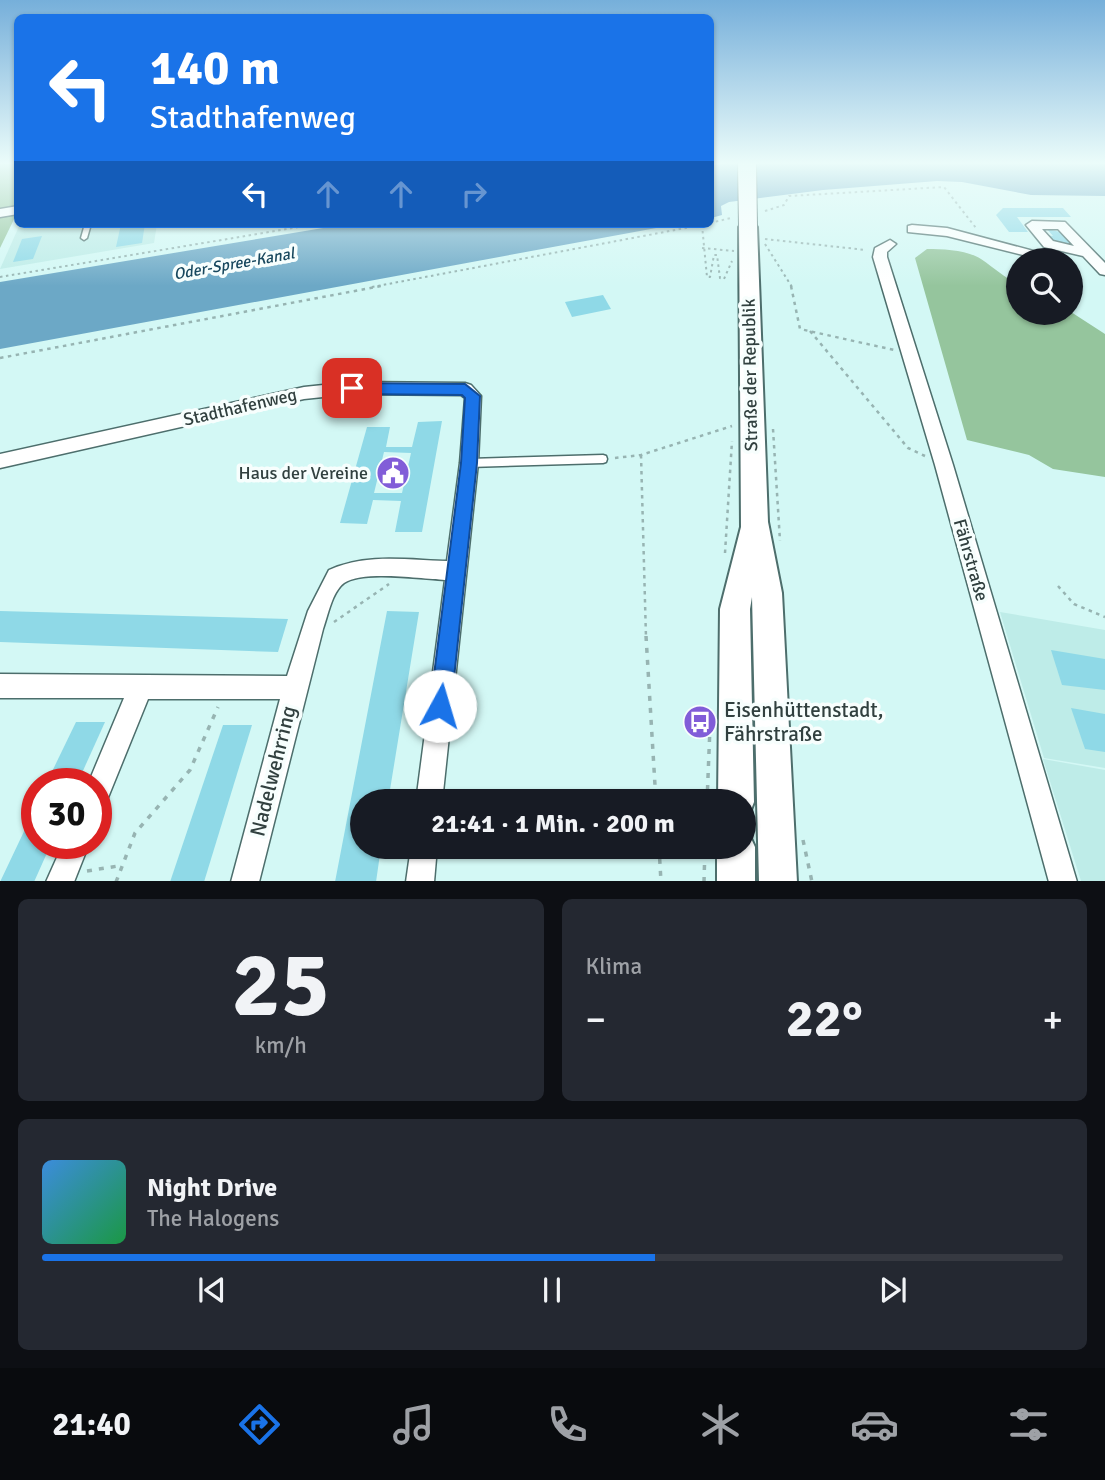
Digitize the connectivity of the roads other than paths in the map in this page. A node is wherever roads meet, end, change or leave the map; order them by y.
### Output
1 (746, 204) edge
2 (87, 228) edge
3 (912, 229) dead end
4 (84, 238) dead end
5 (885, 248) road end
6 (1014, 248) edge
7 (1088, 253) dead end
8 (1083, 265) edge
9 (603, 459) road end
10 (0, 461) edge
11 (469, 463) junction
12 (754, 522) junction
13 (454, 571) junction
14 (0, 686) edge
15 (141, 687) junction
16 (295, 688) junction
17 (108, 768) edge
18 (430, 789) edge
19 (736, 789) edge
20 (70, 859) edge
21 (423, 859) edge
22 (736, 859) edge
23 (62, 878) edge
24 (245, 881) edge
25 (420, 881) edge
26 (736, 881) edge
27 (778, 881) edge
28 (1063, 881) edge

1 - 12 main road, Straße der Republik, bridge
2 - 4 lane
3 - 6 street
5 - 28 street, Fährstraße
7 - 8 street
9 - 11 lane
10 - 11 street, Stadthafenweg
11 - 13 street, Stadthafenweg
12 - 19 main road, Straße der Republik
12 - 27 main road, Straße der Republik
13 - 16 street
13 - 18 street, Stadthafenweg
14 - 15 street, Nadelwehrring
15 - 16 street, Nadelwehrring
15 - 17 street
16 - 24 street, Nadelwehrring
20 - 23 street
21 - 25 street
22 - 26 main road

